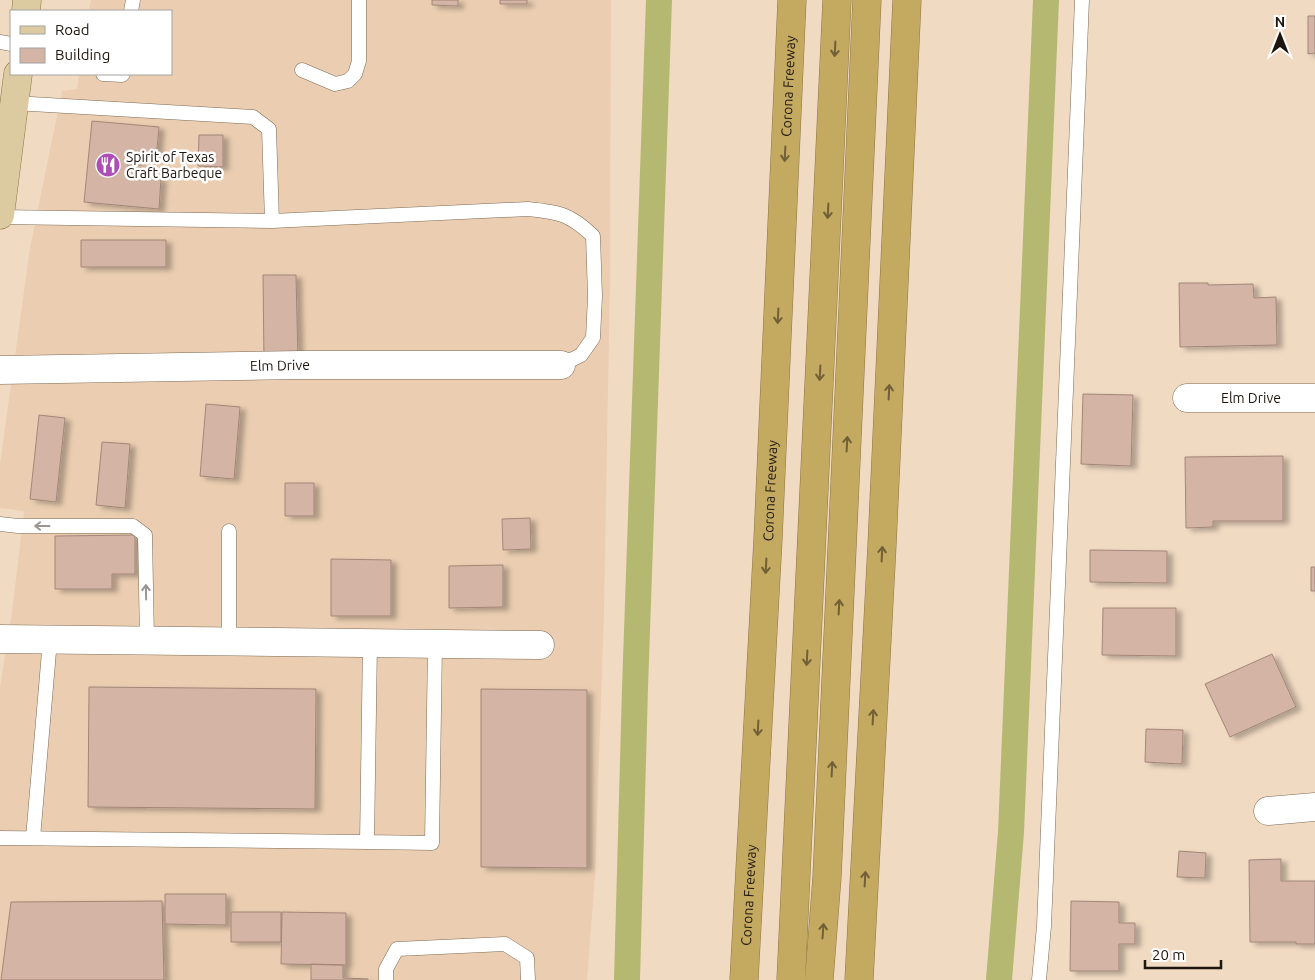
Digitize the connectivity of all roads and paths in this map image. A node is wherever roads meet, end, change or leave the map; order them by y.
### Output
1 (359, 0) edge
2 (792, 0) edge
3 (837, 0) edge
4 (867, 0) edge
5 (907, 0) edge
6 (1082, 0) edge
7 (302, 70) dead end
8 (18, 75) edge
9 (14, 103) junction
10 (2, 184) edge
11 (0, 216) edge
12 (272, 221) junction
13 (561, 365) joint
14 (0, 370) edge
15 (1187, 398) dead end
16 (1315, 398) edge
17 (0, 524) edge
18 (229, 531) dead end
19 (0, 639) edge
20 (50, 640) junction
21 (147, 640) junction
22 (229, 642) junction
23 (370, 643) junction
24 (435, 645) junction
25 (540, 645) dead end
26 (1315, 807) edge
27 (1268, 811) dead end
28 (0, 838) edge
29 (33, 838) junction
30 (367, 842) junction
31 (386, 980) edge
32 (528, 980) edge
33 (744, 980) edge
34 (791, 980) edge
35 (820, 980) edge
36 (859, 980) edge
37 (1039, 980) edge

1 - 7 lane
2 -> 33 highway, Corona Freeway
3 -> 34 highway
35 -> 4 highway
36 -> 5 highway
6 - 37 lane
8 - 9 main road
9 - 10 main road
9 - 12 lane
10 - 11 main road
11 - 12 lane
12 - 13 lane
13 - 14 street, Elm Drive
15 - 16 street, Elm Drive
21 -> 17 lane
18 - 22 lane
19 - 20 street
20 - 21 street
20 - 29 lane
21 - 22 street
22 - 23 street
23 - 24 street
23 - 30 lane
24 - 25 street
24 - 30 lane
26 - 27 street
28 - 29 lane
29 - 30 lane
31 - 32 lane

